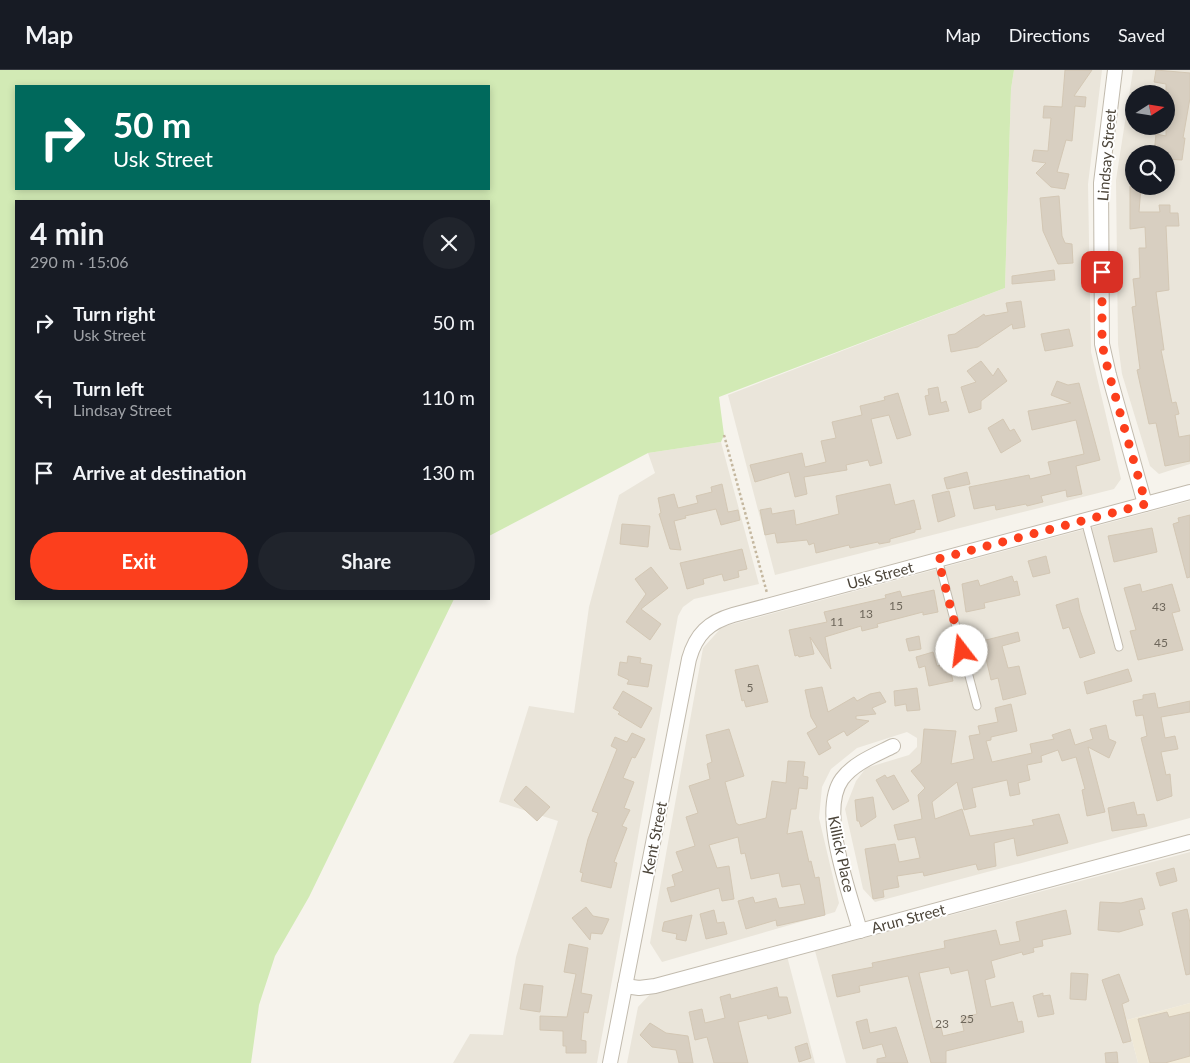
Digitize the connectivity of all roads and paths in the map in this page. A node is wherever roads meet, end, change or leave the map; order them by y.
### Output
1 (1115, 70) edge
2 (724, 435) dead end
3 (1190, 492) edge
4 (1146, 504) junction
5 (1085, 520) junction
6 (938, 559) junction
7 (770, 605) junction
8 (715, 622) joint
9 (1119, 647) dead end
10 (977, 706) dead end
11 (893, 746) dead end
12 (1190, 842) edge
13 (860, 931) junction
14 (625, 986) junction
15 (610, 1063) edge

1 - 4 street, Lindsay Street
2 - 7 path
3 - 4 street, Usk Street
4 - 5 street, Usk Street
5 - 6 street, Usk Street
5 - 9 lane
6 - 7 street, Usk Street
6 - 10 lane
7 - 8 street, Usk Street
8 - 14 street, Kent Street
11 - 13 street, Killick Place
12 - 13 street, Arun Street
13 - 14 street, Arun Street
14 - 15 street, Kent Street

